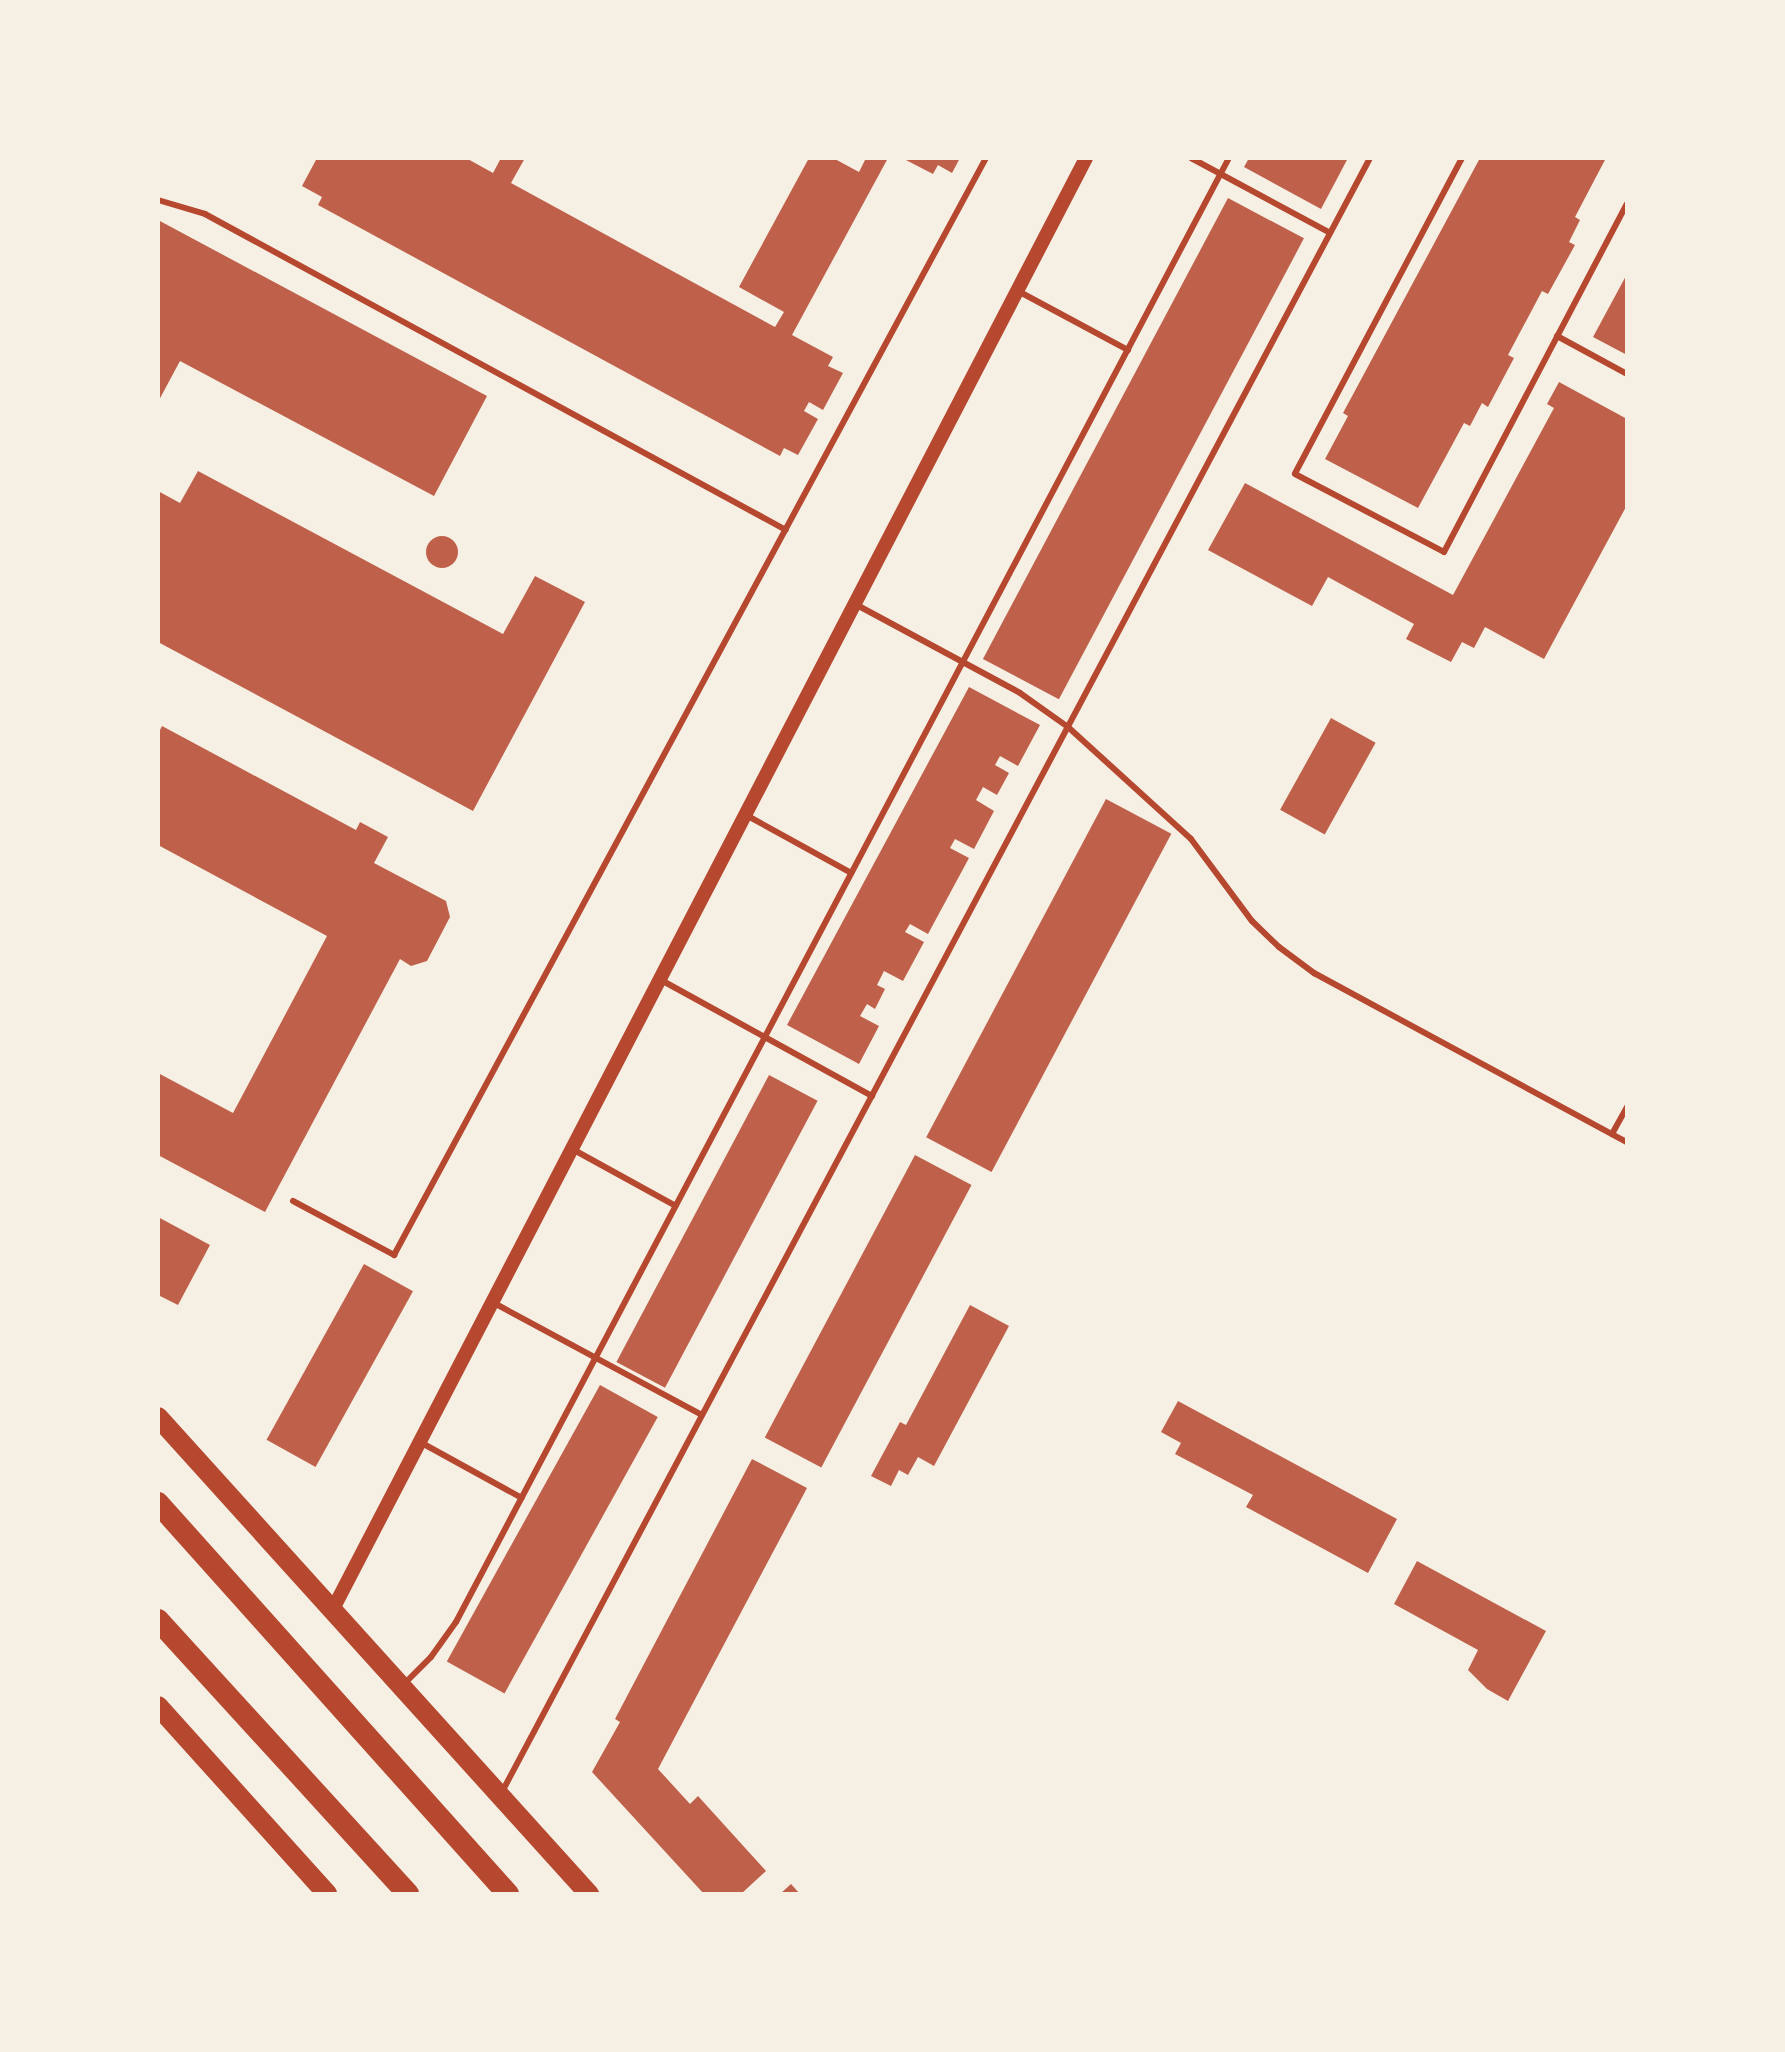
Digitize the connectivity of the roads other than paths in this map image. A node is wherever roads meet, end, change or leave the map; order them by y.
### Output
1 (986, 158) edge
2 (1086, 158) edge
3 (1191, 158) edge
4 (1229, 158) edge
5 (1370, 158) edge
6 (1462, 158) edge
7 (1221, 174) junction
8 (158, 200) edge
9 (1627, 204) edge
10 (1330, 233) junction
11 (1017, 291) junction
12 (1557, 336) junction
13 (1128, 350) junction
14 (1627, 374) edge
15 (786, 530) junction
16 (855, 604) junction
17 (963, 662) junction
18 (1068, 727) junction
19 (746, 815) junction
20 (851, 873) junction
21 (660, 979) junction
22 (765, 1037) junction
23 (872, 1096) junction
24 (1627, 1107) edge
25 (1612, 1134) junction
26 (1627, 1142) edge
27 (572, 1149) junction
28 (293, 1201) dead end
29 (676, 1206) junction
30 (493, 1302) junction
31 (596, 1358) junction
32 (702, 1415) junction
33 (158, 1417) edge
34 (420, 1442) junction
35 (522, 1498) junction
36 (158, 1503) edge
37 (333, 1609) junction
38 (158, 1620) edge
39 (401, 1687) junction
40 (158, 1706) edge
41 (499, 1797) junction
42 (327, 1894) edge
43 (408, 1894) edge
44 (508, 1894) edge
45 (589, 1894) edge

1 - 15 lane
2 - 11 street
3 - 7 lane
4 - 7 lane
5 - 10 lane
6 - 12 lane
7 - 10 lane
7 - 13 lane
8 - 15 lane
9 - 12 lane
10 - 18 lane
11 - 13 lane
11 - 16 street
12 - 14 lane
13 - 17 lane
15 - 28 lane
16 - 17 lane
16 - 19 street
17 - 18 lane
17 - 20 lane
18 - 23 lane
18 - 25 lane
19 - 20 lane
19 - 21 street
20 - 22 lane
21 - 22 lane
21 - 27 street
22 - 23 lane
22 - 29 lane
23 - 32 lane
24 - 25 lane
25 - 26 lane
27 - 29 lane
27 - 30 street
29 - 31 lane
30 - 31 lane
30 - 34 street
31 - 32 lane
31 - 35 lane
32 - 41 lane
33 - 37 main road
34 - 35 lane
34 - 37 street
35 - 39 lane
36 - 44 highway
37 - 39 main road
38 - 43 highway
39 - 41 main road
40 - 42 main road
41 - 45 main road

